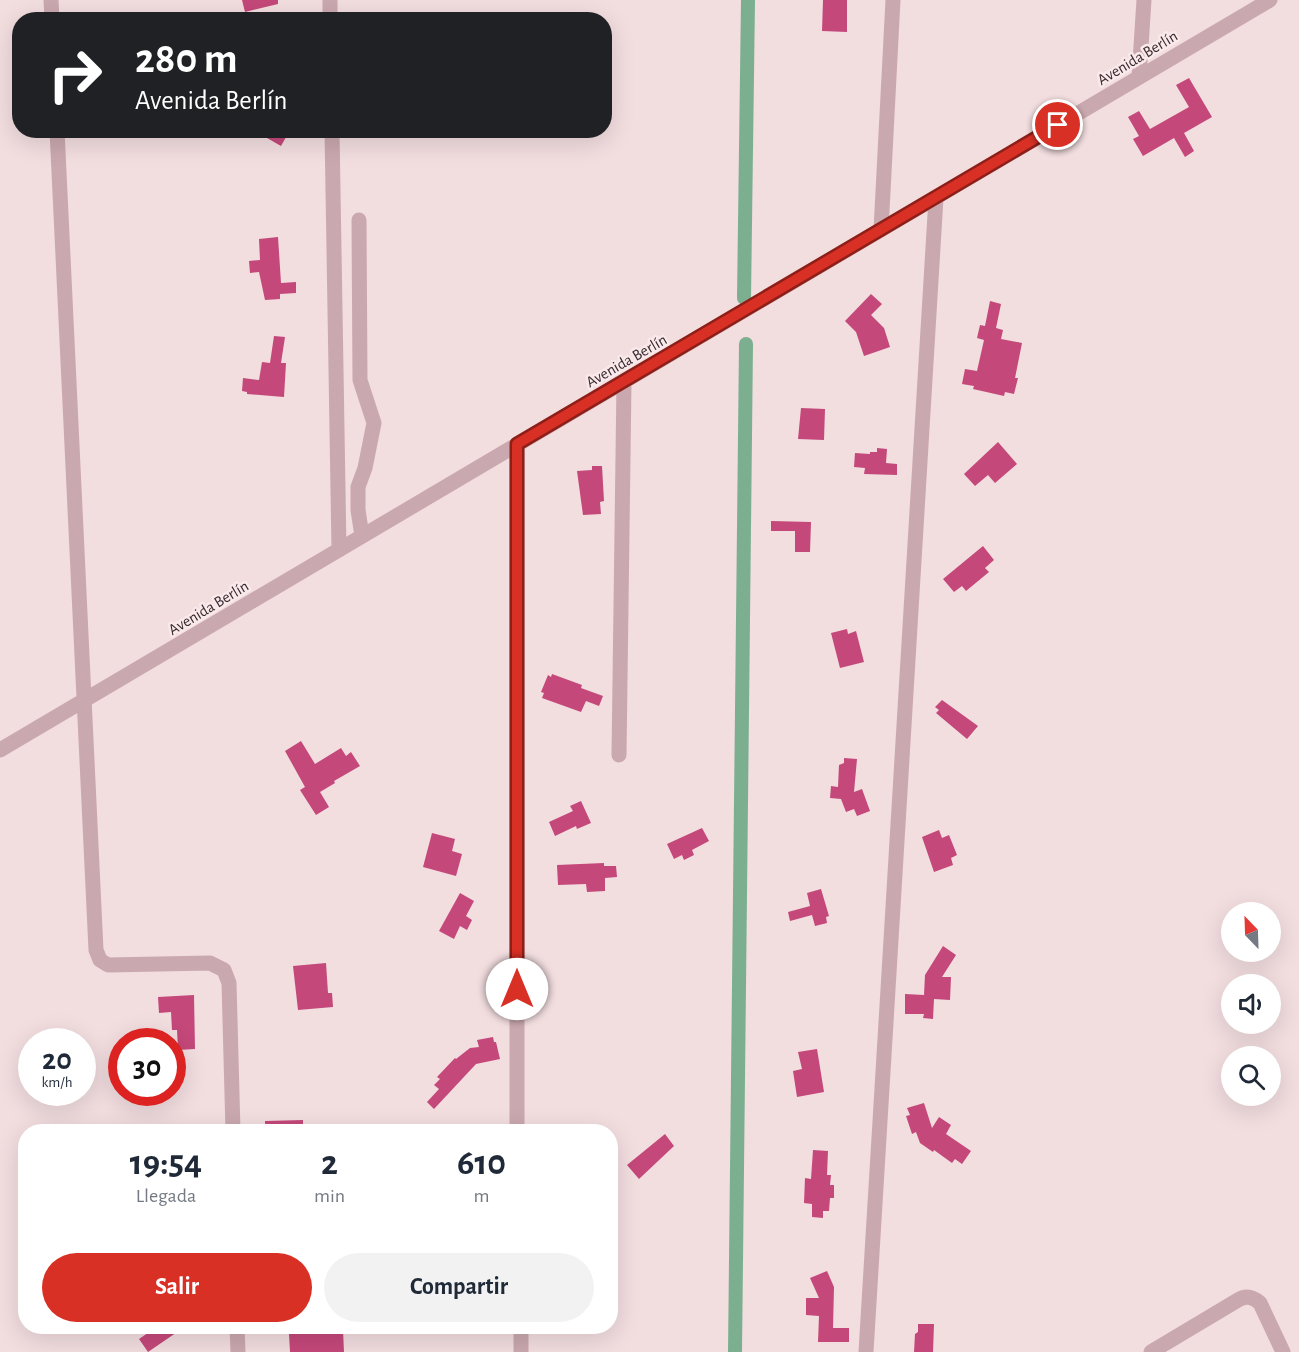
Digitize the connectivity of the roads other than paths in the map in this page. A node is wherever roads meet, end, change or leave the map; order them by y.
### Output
1 (893, 0) edge
2 (1144, 0) edge
3 (1270, 0) edge
4 (1139, 77) junction
5 (57, 138) edge
6 (332, 138) edge
7 (936, 198) junction
8 (359, 220) dead end
9 (881, 230) junction
10 (624, 382) junction
11 (517, 444) junction
12 (362, 536) junction
13 (339, 550) junction
14 (84, 700) junction
15 (0, 750) edge
16 (619, 755) dead end
17 (233, 1124) edge
18 (517, 1124) edge
19 (237, 1334) edge
20 (521, 1334) edge
21 (238, 1352) edge
22 (521, 1352) edge
23 (866, 1352) edge
24 (1150, 1352) edge
25 (1283, 1352) edge

1 - 9 street
2 - 4 street
3 - 4 street, Avenida Berlín
4 - 7 street, Avenida Berlín
5 - 14 street
6 - 13 street
7 - 9 street, Avenida Berlín
7 - 23 street
8 - 12 street
9 - 10 street, Avenida Berlín
10 - 11 street, Avenida Berlín
10 - 16 street
11 - 12 street, Avenida Berlín
11 - 18 street
12 - 13 street, Avenida Berlín
13 - 14 street, Avenida Berlín
14 - 15 street, Avenida Berlín
14 - 17 street
19 - 21 street
20 - 22 street
24 - 25 street

